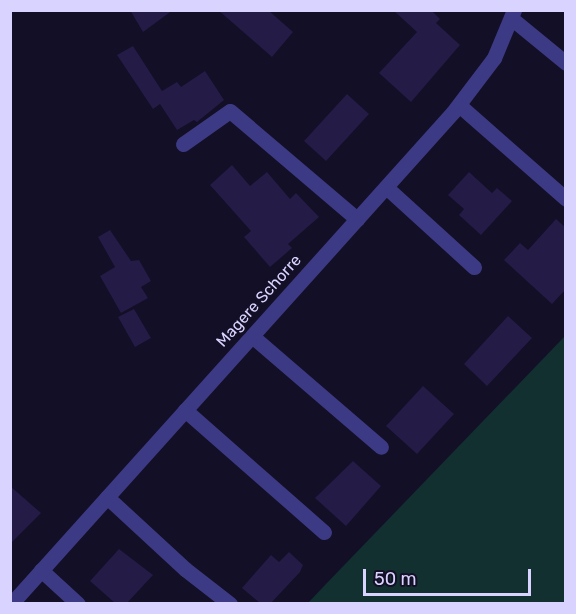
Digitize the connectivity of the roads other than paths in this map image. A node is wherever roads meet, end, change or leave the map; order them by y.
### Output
1 (512, 14) edge
2 (566, 63) edge
3 (459, 105) junction
4 (183, 144) dead end
5 (386, 187) junction
6 (566, 199) edge
7 (357, 219) junction
8 (474, 267) dead end
9 (252, 336) junction
10 (185, 410) junction
11 (381, 447) dead end
12 (107, 497) junction
13 (324, 532) dead end
14 (41, 570) junction
15 (10, 580) edge
16 (22, 591) junction
17 (11, 603) edge
18 (78, 603) edge
19 (230, 603) edge

1 - 2 street
1 - 3 street, Magere Schorre
3 - 5 street, Magere Schorre
3 - 6 street
4 - 7 street
5 - 7 street, Magere Schorre
5 - 8 street
7 - 9 street, Magere Schorre
9 - 10 street, Magere Schorre
9 - 11 street
10 - 12 street, Magere Schorre
10 - 13 street
12 - 14 street, Magere Schorre
12 - 19 street
14 - 16 street, Magere Schorre
14 - 18 street
15 - 16 street
16 - 17 street, Magere Schorre

